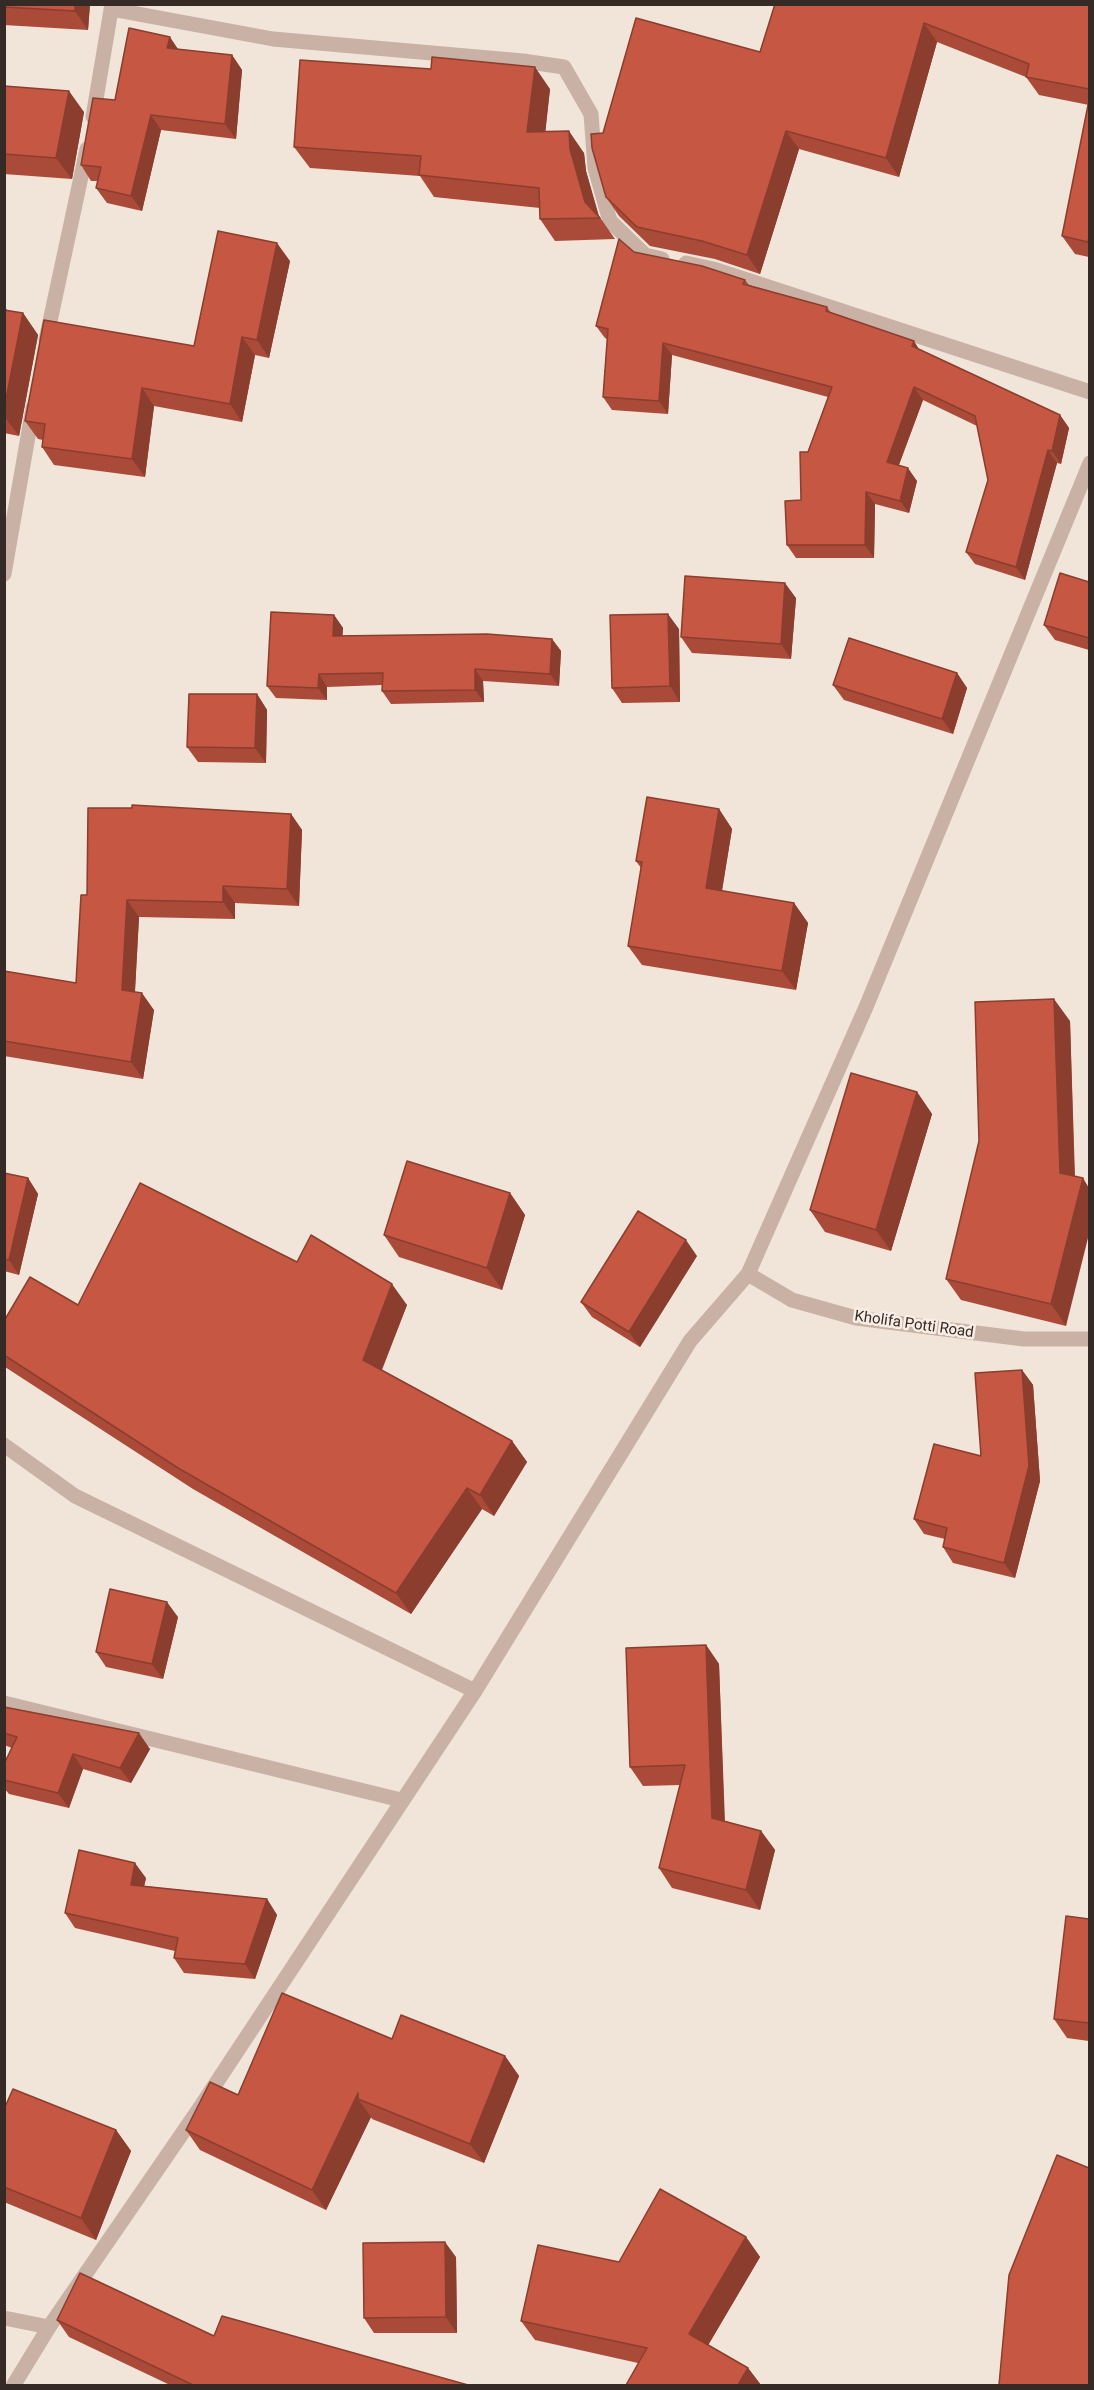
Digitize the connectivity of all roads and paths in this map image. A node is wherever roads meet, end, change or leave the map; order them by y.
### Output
1 (112, 7) edge
2 (42, 360) edge
3 (1089, 392) edge
4 (36, 394) edge
5 (1089, 463) edge
6 (4, 574) edge
7 (748, 1274) junction
8 (1089, 1340) edge
9 (4, 1445) edge
10 (474, 1691) junction
11 (4, 1703) edge
12 (401, 1800) junction
13 (4, 2318) edge
14 (49, 2327) junction
15 (13, 2385) edge

1 - 2 street
1 - 3 street
4 - 6 street
5 - 7 street
7 - 8 street, Kholifa Potti Road
7 - 10 street
9 - 10 street
10 - 12 street
11 - 12 street
12 - 14 street
13 - 14 street
14 - 15 street

